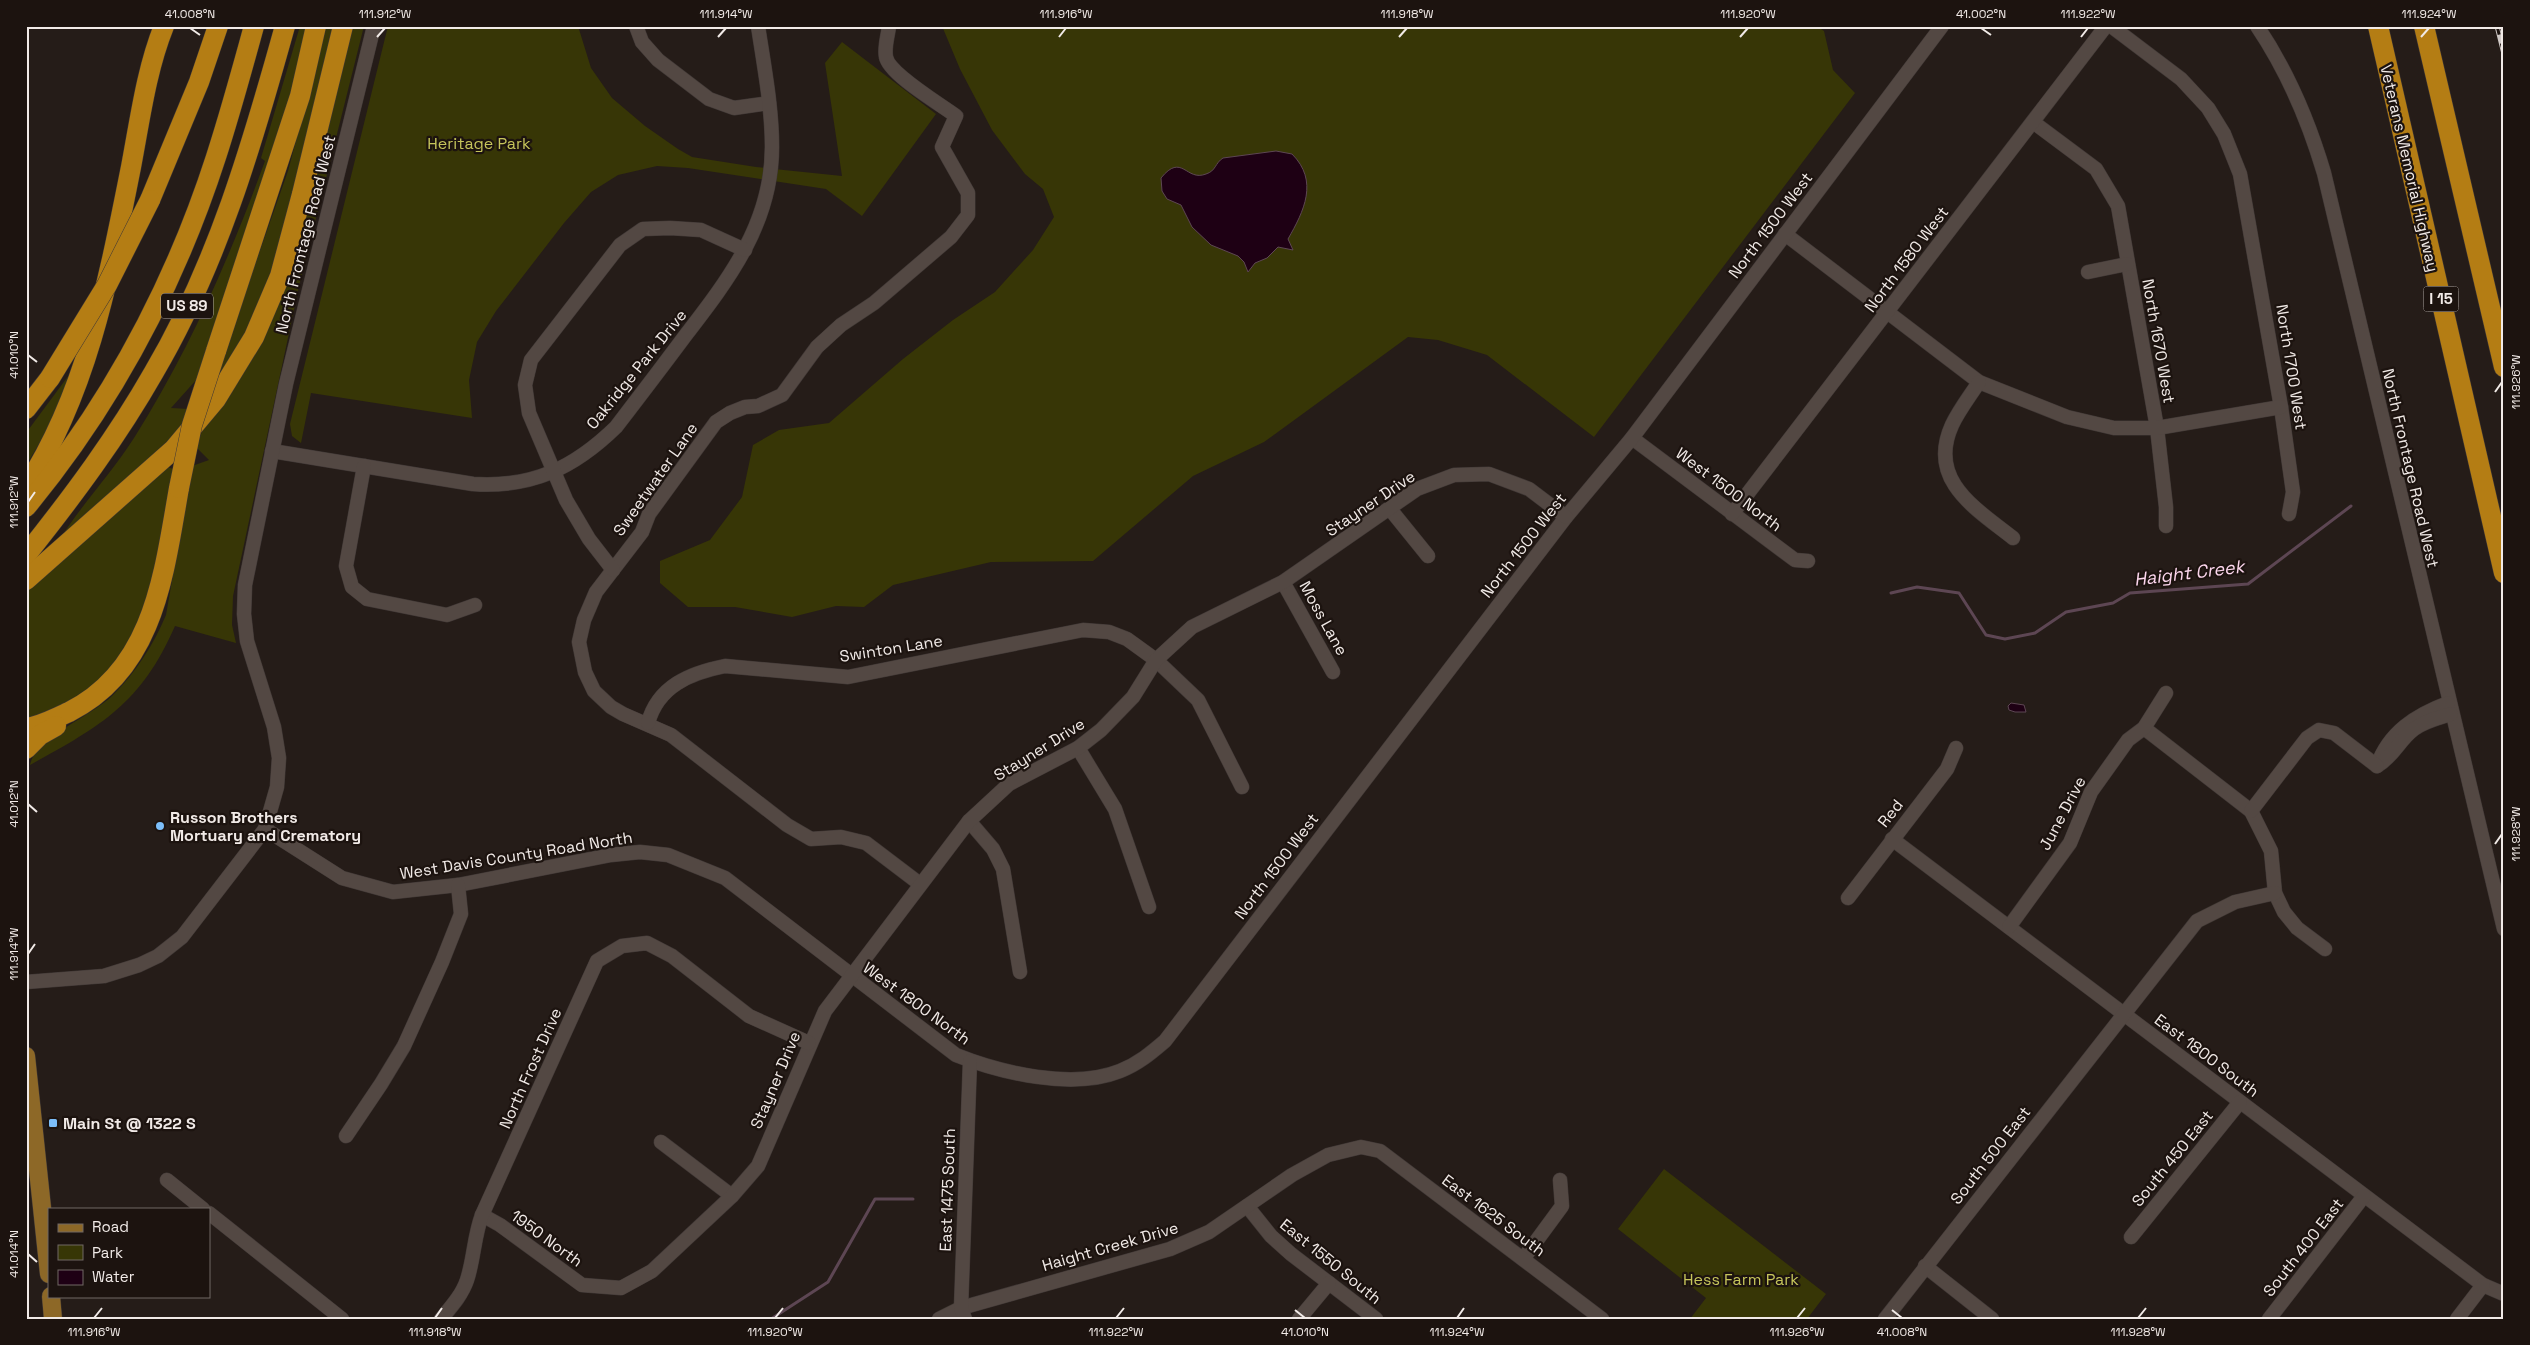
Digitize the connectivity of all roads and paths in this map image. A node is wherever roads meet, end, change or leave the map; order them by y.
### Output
1 (164, 26) edge
2 (210, 26) edge
3 (218, 26) edge
4 (254, 26) edge
5 (285, 26) edge
6 (316, 26) edge
7 (342, 26) edge
8 (374, 26) edge
9 (636, 26) edge
10 (758, 26) edge
11 (888, 26) edge
12 (1942, 26) edge
13 (2106, 26) edge
14 (2111, 26) edge
15 (2256, 26) edge
16 (2378, 26) edge
17 (2424, 26) edge
18 (190, 100) junction
19 (769, 103) junction
20 (2033, 122) junction
21 (1785, 234) junction
22 (745, 250) junction
23 (2127, 264) junction
24 (2088, 272) dead end
25 (1887, 313) junction
26 (2504, 367) edge
27 (1979, 382) junction
28 (2281, 407) junction
29 (26, 408) edge
30 (2157, 428) junction
31 (1632, 438) junction
32 (272, 451) junction
33 (364, 466) junction
34 (555, 471) junction
35 (26, 487) edge
36 (26, 507) edge
37 (1390, 509) junction
38 (1732, 514) junction
39 (2289, 514) dead end
40 (1566, 517) junction
41 (2166, 526) dead end
42 (2012, 538) dead end
43 (26, 555) edge
44 (1428, 556) dead end
45 (1808, 561) dead end
46 (613, 570) junction
47 (2504, 573) edge
48 (26, 580) edge
49 (1283, 582) junction
50 (475, 605) dead end
51 (1156, 660) junction
52 (1333, 672) dead end
53 (2166, 693) dead end
54 (76, 708) junction
55 (2450, 708) junction
56 (648, 723) junction
57 (26, 728) edge
58 (2144, 728) junction
59 (1078, 748) junction
60 (1956, 748) dead end
61 (26, 749) edge
62 (1242, 787) dead end
63 (2251, 811) junction
64 (969, 821) junction
65 (265, 829) junction
66 (1892, 839) junction
67 (725, 878) joint
68 (920, 884) junction
69 (458, 885) junction
70 (2275, 893) junction
71 (1848, 898) dead end
72 (1150, 907) dead end
73 (2009, 927) junction
74 (2504, 929) edge
75 (2325, 949) dead end
76 (1020, 972) dead end
77 (852, 977) junction
78 (26, 982) edge
79 (2123, 1013) junction
80 (809, 1043) junction
81 (26, 1056) edge
82 (970, 1061) junction
83 (1119, 1071) joint
84 (2240, 1102) junction
85 (346, 1136) dead end
86 (661, 1142) dead end
87 (1360, 1147) joint
88 (167, 1180) dead end
89 (1560, 1180) dead end
90 (732, 1196) junction
91 (2364, 1196) junction
92 (1247, 1206) junction
93 (202, 1208) edge
94 (210, 1214) edge
95 (482, 1215) junction
96 (2131, 1237) dead end
97 (1523, 1259) junction
98 (48, 1265) edge
99 (1925, 1266) junction
100 (1329, 1283) junction
101 (2483, 1285) junction
102 (621, 1288) joint
103 (2504, 1294) edge
104 (51, 1298) edge
105 (963, 1313) edge
106 (53, 1319) edge
107 (342, 1319) edge
108 (441, 1319) edge
109 (939, 1319) edge
110 (1299, 1319) edge
111 (1376, 1319) edge
112 (1602, 1319) edge
113 (1884, 1319) edge
114 (1992, 1319) edge
115 (2269, 1319) edge
116 (2457, 1319) edge

1 - 35 highway
2 - 18 highway
3 - 18 highway
4 - 36 highway, US 89
5 - 43 highway, US 89
6 - 54 highway, bridge
7 - 48 highway
8 - 32 street, North Frontage Road West
9 - 19 street
10 - 19 street, Oakridge Park Drive
11 - 46 street, Sweetwater Lane
12 - 21 street, North 1500 West
13 - 20 street, North 1580 West
14 - 28 street, North 1700 West
15 - 55 street, North Frontage Road West
16 - 47 highway, Veterans Memorial Highway / I 15
17 - 26 highway
18 - 29 highway, bridge
19 - 22 street, Oakridge Park Drive
20 - 23 street, North 1670 West
20 - 25 street, North 1580 West
21 - 25 street
21 - 31 street, North 1500 West
22 - 34 street, Oakridge Park Drive
22 - 34 street
23 - 24 street
23 - 30 street, North 1670 West
25 - 27 street
25 - 38 street, North 1580 West
27 - 30 street
27 - 42 street
28 - 30 street
28 - 39 street, North 1700 West
30 - 41 street, North 1670 West
31 - 38 street, West 1500 North
31 - 40 street, North 1500 West
32 - 33 street, Oakridge Park Drive
32 - 65 street, North Frontage Road West
33 - 34 street, Oakridge Park Drive
33 - 50 street
34 - 46 street
37 - 40 street, Stayner Drive
37 - 44 street
37 - 49 street, Stayner Drive
38 - 45 street, West 1500 North
40 - 83 street, North 1500 West
46 - 56 street, Sweetwater Lane
49 - 51 street, Stayner Drive
49 - 52 street, Moss Lane
51 - 56 street, Swinton Lane
51 - 59 street, Stayner Drive
51 - 62 street, Swinton Lane
53 - 58 street, June Drive
54 - 57 highway
54 - 61 highway
55 - 63 street
55 - 74 street, North Frontage Road West
56 - 68 street, Sweetwater Lane
58 - 63 street
58 - 73 street, June Drive
59 - 64 street, Stayner Drive
59 - 72 street
60 - 66 street, Red
63 - 70 street
64 - 68 street, Stayner Drive
64 - 76 street
65 - 69 street, West Davis County Road North
65 - 78 street
66 - 71 street, Red
66 - 73 street, East 1800 South
67 - 69 street, West Davis County Road North
67 - 77 street, West 1800 North
68 - 77 street, Stayner Drive
69 - 85 street
70 - 75 street
70 - 79 street, South 500 East
73 - 79 street, East 1800 South
77 - 80 street, Stayner Drive
77 - 82 street, West 1800 North
79 - 84 street, East 1800 South
79 - 99 street, South 500 East
80 - 90 street, Stayner Drive
80 - 95 street, North Frost Drive
81 - 98 main road
82 - 83 street, West 1800 North
82 - 105 street, East 1475 South
84 - 91 street, East 1800 South
84 - 96 street, South 450 East
86 - 90 street
87 - 92 street, Haight Creek Drive
87 - 97 street, East 1625 South
88 - 93 street
89 - 97 street
90 - 102 street, Stayner Drive
91 - 101 street, East 1800 South
91 - 115 street, South 400 East
92 - 100 street, East 1550 South
92 - 105 street, Haight Creek Drive
94 - 107 street
95 - 102 street, 1950 North
95 - 108 street, North Frost Drive
97 - 112 street, East 1625 South
99 - 113 street, South 500 East
99 - 114 street
100 - 110 street
100 - 111 street, East 1550 South
101 - 103 street, East 1800 South
101 - 116 street
104 - 106 main road
105 - 109 street, Haight Creek Drive

